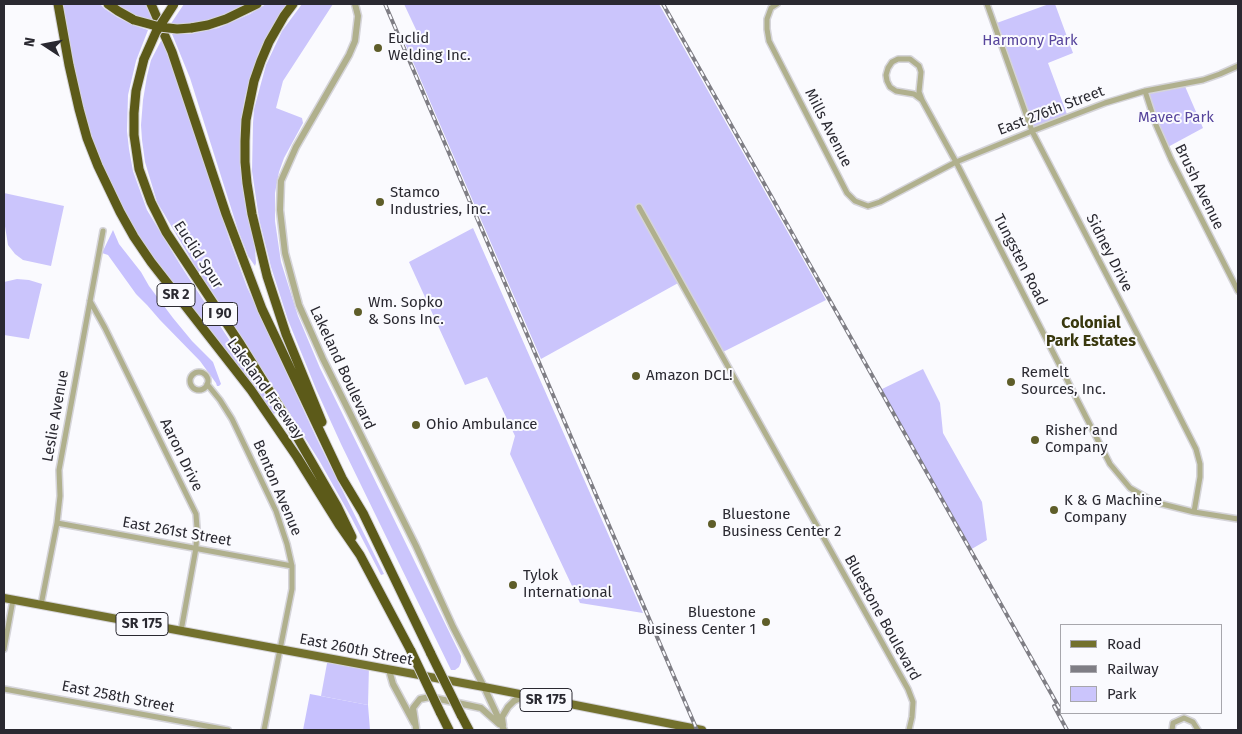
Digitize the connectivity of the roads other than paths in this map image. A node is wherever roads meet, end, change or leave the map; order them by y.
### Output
1 (58, 4) edge
2 (108, 4) edge
3 (151, 4) edge
4 (174, 4) edge
5 (257, 4) edge
6 (292, 4) edge
7 (355, 4) edge
8 (777, 4) edge
9 (987, 4) edge
10 (1238, 66) edge
11 (1145, 91) junction
12 (922, 100) junction
13 (1032, 131) junction
14 (956, 162) junction
15 (880, 202) joint
16 (639, 207) dead end
17 (103, 231) dead end
18 (1238, 291) edge
19 (90, 301) junction
20 (207, 384) dead end
21 (1194, 512) junction
22 (363, 513) junction
23 (1238, 519) edge
24 (57, 523) junction
25 (196, 548) junction
26 (360, 555) junction
27 (292, 566) junction
28 (4, 598) edge
29 (13, 600) junction
30 (41, 605) junction
31 (181, 631) junction
32 (4, 649) edge
33 (281, 650) junction
34 (389, 670) junction
35 (484, 687) junction
36 (4, 689) edge
37 (525, 696) junction
38 (416, 729) edge
39 (503, 729) edge
40 (228, 730) edge
41 (264, 730) edge
42 (450, 730) edge
43 (469, 730) edge
44 (702, 730) edge
45 (910, 730) edge
46 (1172, 730) edge
47 (1198, 730) edge

1 - 26 highway, Lakeland Freeway / SR 2
2 - 5 highway, bridge
3 - 22 highway, Lakeland Freeway
4 - 26 highway, Euclid Spur / I 90, bridge
6 - 22 highway
7 - 35 street, Lakeland Boulevard
8 - 15 street, Mills Avenue
9 - 13 street, Sidney Drive
10 - 11 street, East 276th Street
11 - 13 street, East 276th Street
11 - 18 street, Brush Avenue
12 - 12 street, Tungsten Road
12 - 14 street, Tungsten Road
13 - 14 street, East 276th Street
13 - 21 street, Sidney Drive
14 - 15 street, East 276th Street
14 - 21 street, Tungsten Road
16 - 45 street, Bluestone Boulevard
17 - 19 street, Leslie Avenue
19 - 24 street, Leslie Avenue
19 - 25 street, Aaron Drive
20 - 27 street, Benton Avenue
21 - 23 street, Tungsten Road
22 - 43 highway, Lakeland Freeway, bridge
24 - 25 street, East 261st Street
24 - 30 street, Leslie Avenue
25 - 27 street, East 261st Street
25 - 31 street, Aaron Drive
26 - 42 highway, Lakeland Freeway / I 90, bridge
27 - 33 street, Benton Avenue
28 - 29 main road, East 260th Street / SR 175
29 - 30 main road, East 260th Street / SR 175
29 - 32 street
30 - 31 main road, East 260th Street / SR 175
31 - 33 main road, East 260th Street / SR 175
33 - 34 main road, East 260th Street / SR 175
33 - 41 street, Benton Avenue
34 - 35 main road, East 260th Street / SR 175
34 - 38 street
35 - 37 main road, East 260th Street / SR 175
35 - 39 street, Lakeland Boulevard
36 - 40 street, East 258th Street
37 - 39 street
37 - 44 main road, East 260th Street / SR 175
38 - 39 street
46 - 47 street

